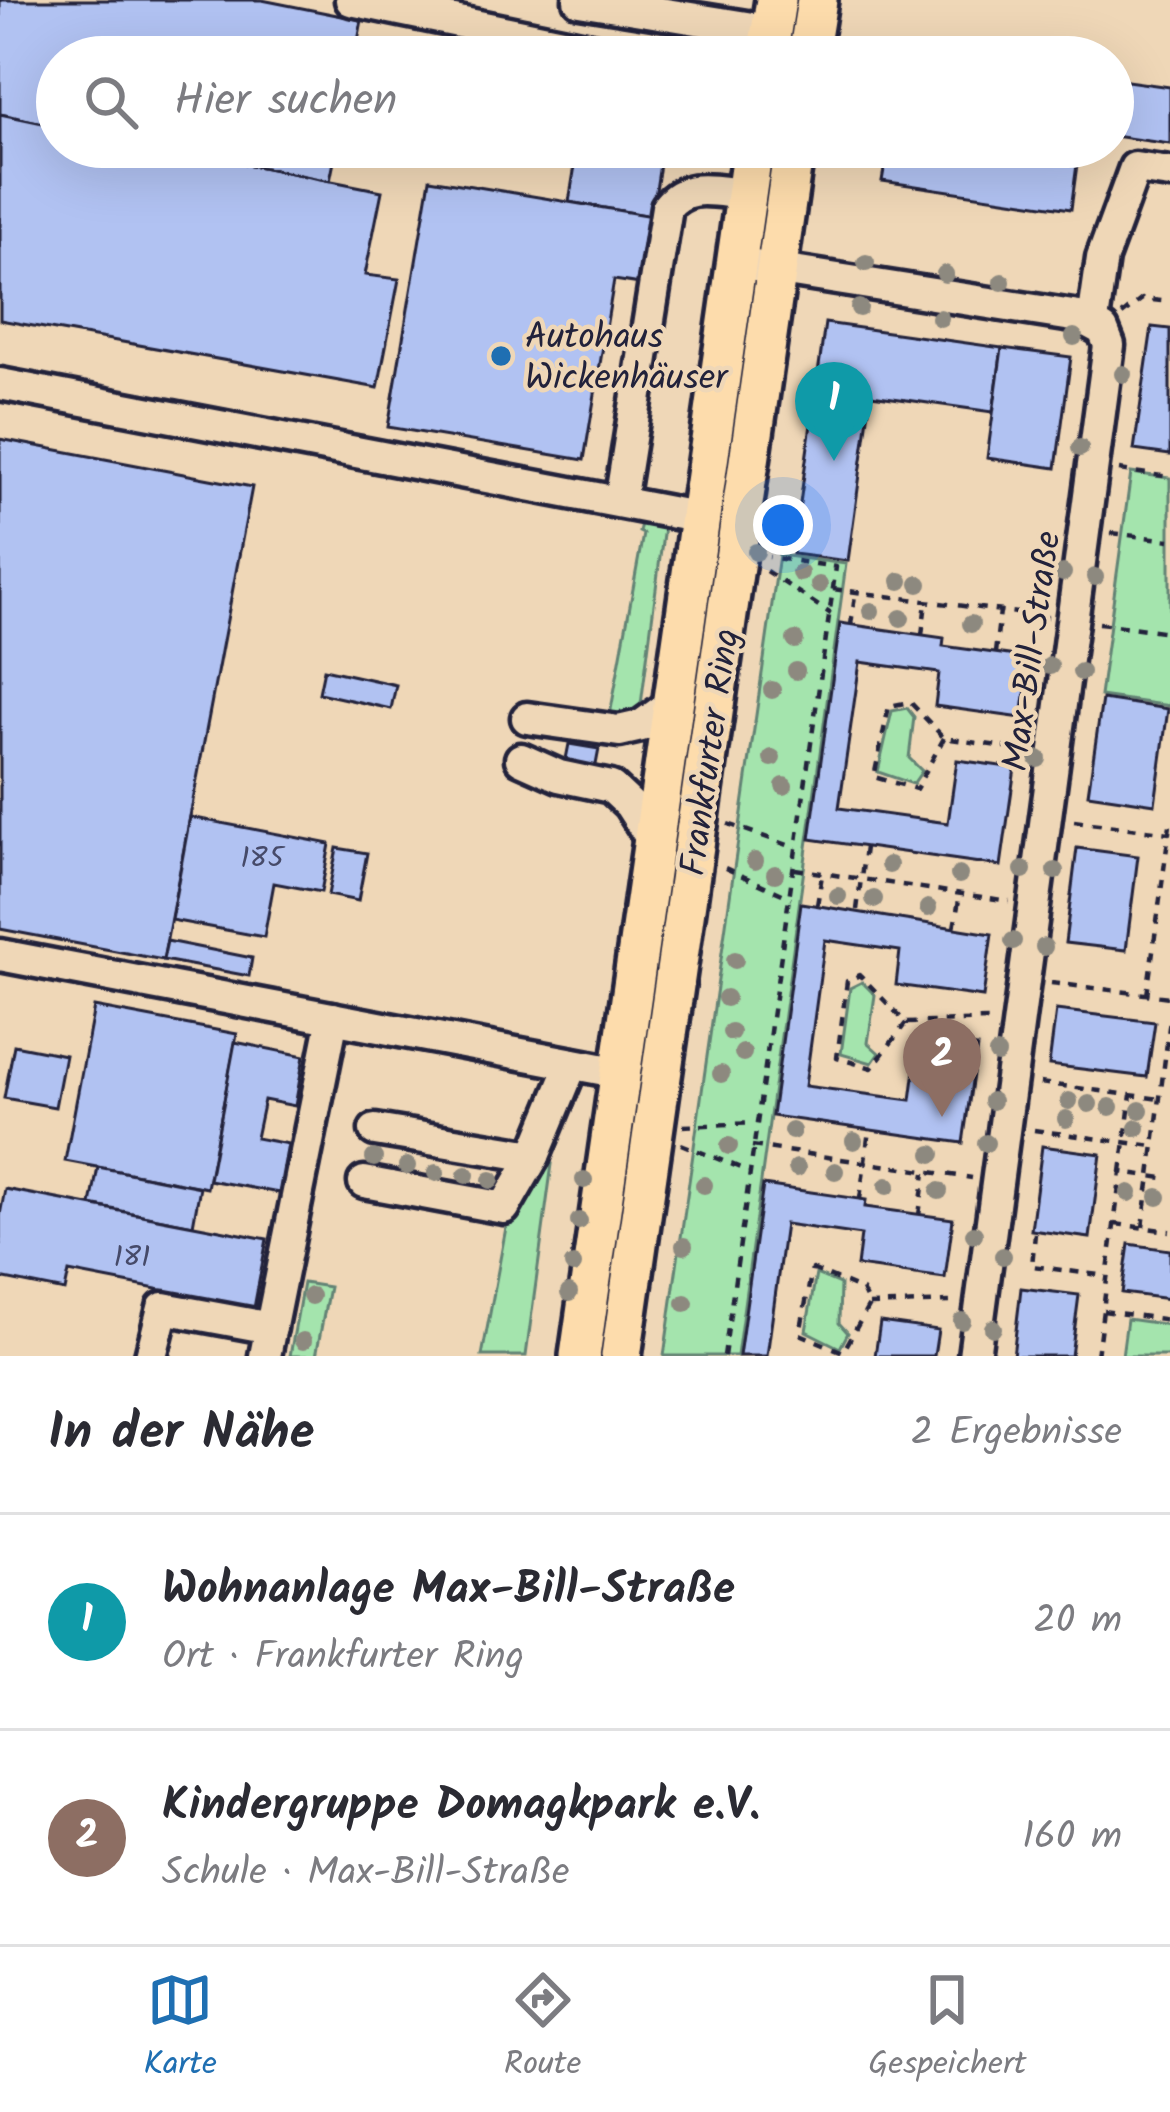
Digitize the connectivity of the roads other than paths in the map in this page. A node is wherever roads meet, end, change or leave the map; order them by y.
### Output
1 (351, 0) edge
2 (817, 0) edge
3 (583, 1) edge
4 (772, 29) edge
5 (527, 36) edge
6 (811, 36) edge
7 (750, 168) edge
8 (791, 168) edge
9 (1170, 173) edge
10 (746, 194) junction
11 (736, 263) junction
12 (775, 269) junction
13 (1093, 321) junction
14 (0, 384) edge
15 (620, 502) junction
16 (701, 518) junction
17 (674, 702) junction
18 (527, 718) dead end
19 (521, 759) dead end
20 (654, 843) junction
21 (0, 955) edge
22 (333, 1018) junction
23 (572, 1064) junction
24 (621, 1073) junction
25 (375, 1130) dead end
26 (535, 1156) junction
27 (364, 1182) dead end
28 (268, 1342) edge
29 (152, 1356) edge
30 (580, 1356) edge
31 (621, 1356) edge
32 (974, 1356) edge

1 - 5 street
2 - 6 main road
3 - 4 street
7 - 10 main road, Frankfurter Ring
8 - 12 main road, Frankfurter Ring
9 - 13 street
10 - 11 main road, Frankfurter Ring
10 - 15 street
11 - 12 street
11 - 16 main road, Frankfurter Ring
12 - 13 street
12 - 31 main road, Frankfurter Ring
13 - 32 street, Max-Bill-Straße
14 - 15 street
15 - 16 street
16 - 17 main road, Frankfurter Ring
17 - 18 street
17 - 20 main road, Frankfurter Ring
19 - 20 street
20 - 24 main road, Frankfurter Ring
21 - 22 street
22 - 23 street
22 - 28 street
23 - 24 street
23 - 26 street
24 - 30 main road, Frankfurter Ring
25 - 26 street
26 - 27 street
28 - 29 street

